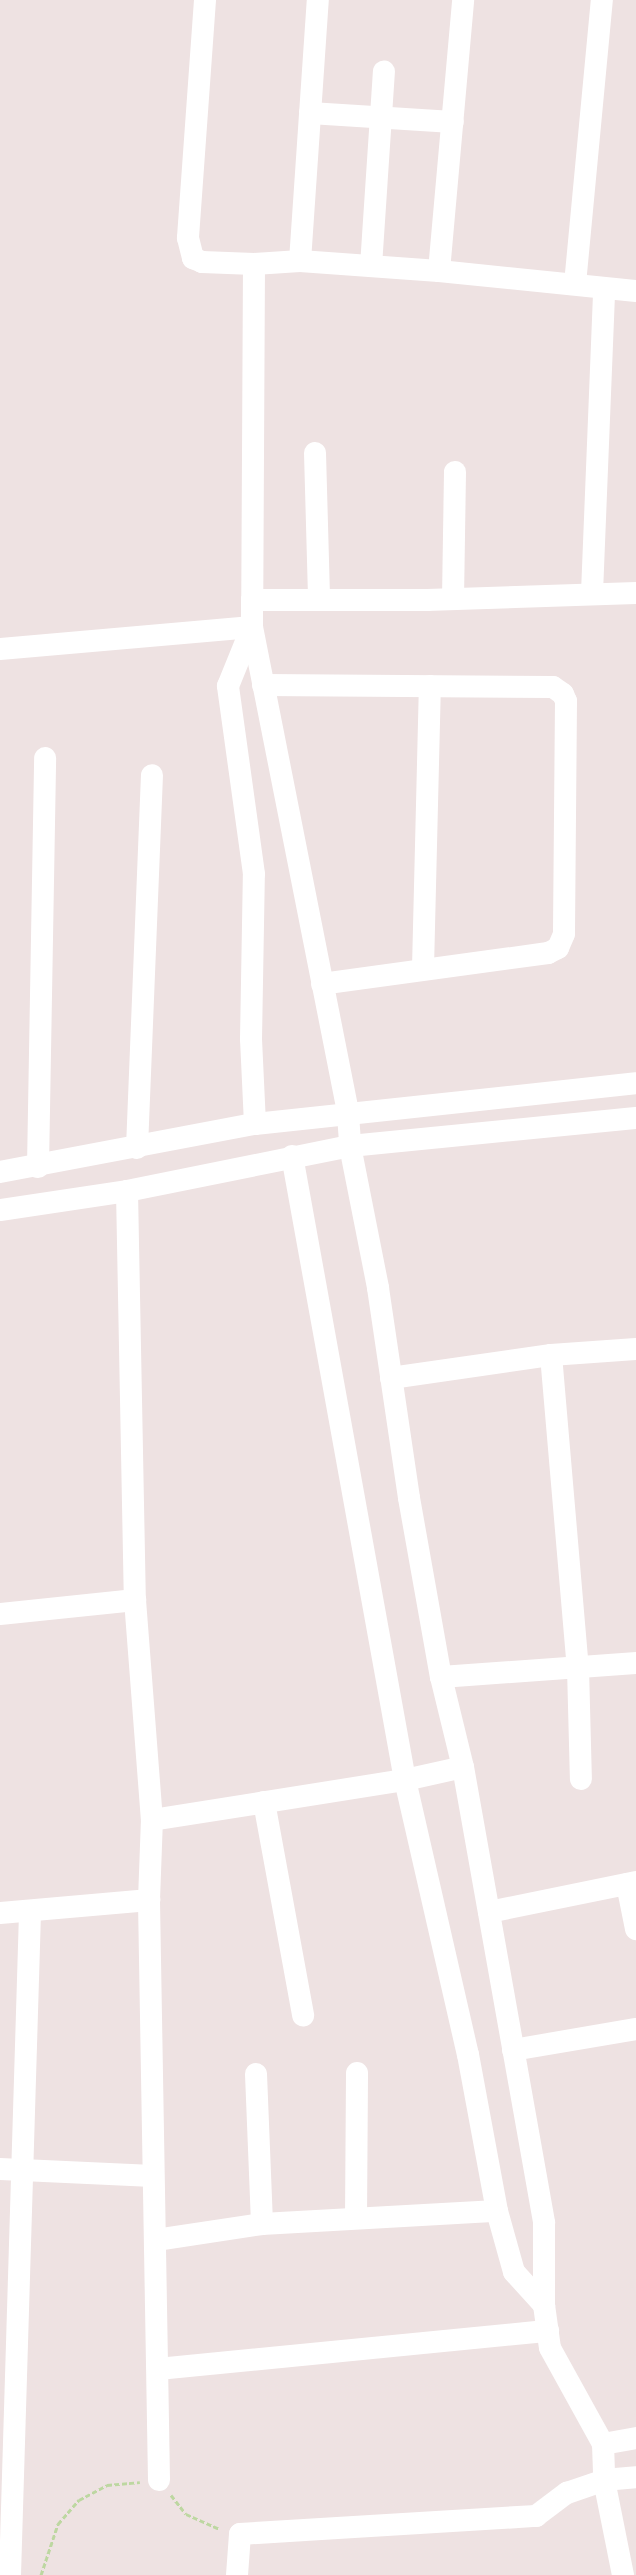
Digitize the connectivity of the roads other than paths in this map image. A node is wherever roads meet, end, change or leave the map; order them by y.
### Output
1 (205, 0) edge
2 (318, 0) edge
3 (463, 0) edge
4 (602, 0) edge
5 (384, 71) dead end
6 (310, 113) junction
7 (381, 117) junction
8 (452, 122) junction
9 (300, 261) junction
10 (254, 264) junction
11 (371, 266) junction
12 (439, 271) junction
13 (575, 284) junction
14 (604, 289) junction
15 (636, 291) edge
16 (315, 453) dead end
17 (455, 472) dead end
18 (592, 593) junction
19 (636, 593) edge
20 (453, 599) junction
21 (252, 600) junction
22 (319, 600) junction
23 (252, 627) junction
24 (0, 649) edge
25 (263, 685) junction
26 (430, 686) junction
27 (44, 758) dead end
28 (152, 775) dead end
29 (423, 968) junction
30 (322, 984) junction
31 (636, 1083) edge
32 (348, 1114) junction
33 (636, 1118) edge
34 (255, 1124) junction
35 (350, 1146) junction
36 (137, 1148) junction
37 (292, 1156) junction
38 (38, 1166) junction
39 (0, 1172) edge
40 (127, 1191) junction
41 (0, 1210) edge
42 (636, 1349) edge
43 (551, 1354) junction
44 (391, 1378) junction
45 (135, 1600) junction
46 (0, 1614) edge
47 (636, 1663) edge
48 (578, 1668) junction
49 (441, 1678) junction
50 (463, 1767) junction
51 (580, 1779) dead end
52 (405, 1780) junction
53 (264, 1802) junction
54 (152, 1820) junction
55 (632, 1883) edge
56 (149, 1900) junction
57 (30, 1911) junction
58 (489, 1912) junction
59 (0, 1914) edge
60 (636, 1929) edge
61 (303, 2014) dead end
62 (636, 2029) edge
63 (514, 2050) junction
64 (356, 2073) dead end
65 (256, 2074) dead end
66 (0, 2169) edge
67 (24, 2171) junction
68 (152, 2176) junction
69 (496, 2211) junction
70 (356, 2218) junction
71 (262, 2224) junction
72 (156, 2240) junction
73 (544, 2305) junction
74 (548, 2331) junction
75 (158, 2369) junction
76 (636, 2438) edge
77 (603, 2444) junction
78 (636, 2477) edge
79 (159, 2480) road end
80 (604, 2480) junction
81 (10, 2575) edge
82 (237, 2575) edge
83 (623, 2575) edge

1 - 10 street
2 - 6 street
3 - 8 street
4 - 13 street
5 - 7 street
6 - 7 street
6 - 9 street
7 - 8 street
7 - 11 street
8 - 12 street
9 - 10 street
9 - 11 street
10 - 21 street
11 - 12 street
12 - 13 street
13 - 14 street
14 - 15 street
14 - 18 street
16 - 22 street
17 - 20 street
18 - 19 street
18 - 20 street
20 - 22 street
21 - 22 street
21 - 23 street
23 - 24 street
23 - 25 street
23 - 34 street
25 - 26 street
25 - 30 street
26 - 29 street
26 - 29 street
27 - 38 street
28 - 36 street
29 - 30 street
30 - 32 street
31 - 32 street
32 - 34 street
32 - 35 street
33 - 35 street
34 - 36 street
35 - 37 street
35 - 44 street
36 - 38 street
37 - 40 street
37 - 52 street
38 - 39 street
40 - 41 street
40 - 45 street
42 - 43 street
43 - 44 street
43 - 48 street
44 - 49 street
45 - 46 street
45 - 54 street
47 - 48 street
48 - 49 street
48 - 51 street
49 - 50 street
50 - 52 street
50 - 58 street
52 - 53 street
52 - 69 street
53 - 54 street
53 - 61 street
54 - 56 street
55 - 58 street
55 - 60 street
56 - 57 street
56 - 68 street
57 - 59 street
57 - 67 street
58 - 63 street
62 - 63 street
63 - 73 street
64 - 70 street
65 - 71 street
66 - 67 street
67 - 68 street
67 - 81 street
68 - 72 street
69 - 70 street
69 - 73 street
70 - 71 street
71 - 72 street
72 - 75 street
73 - 74 street
74 - 75 street
74 - 77 street
75 - 79 street
76 - 77 street
77 - 80 street
78 - 80 street
80 - 82 street
80 - 83 street

